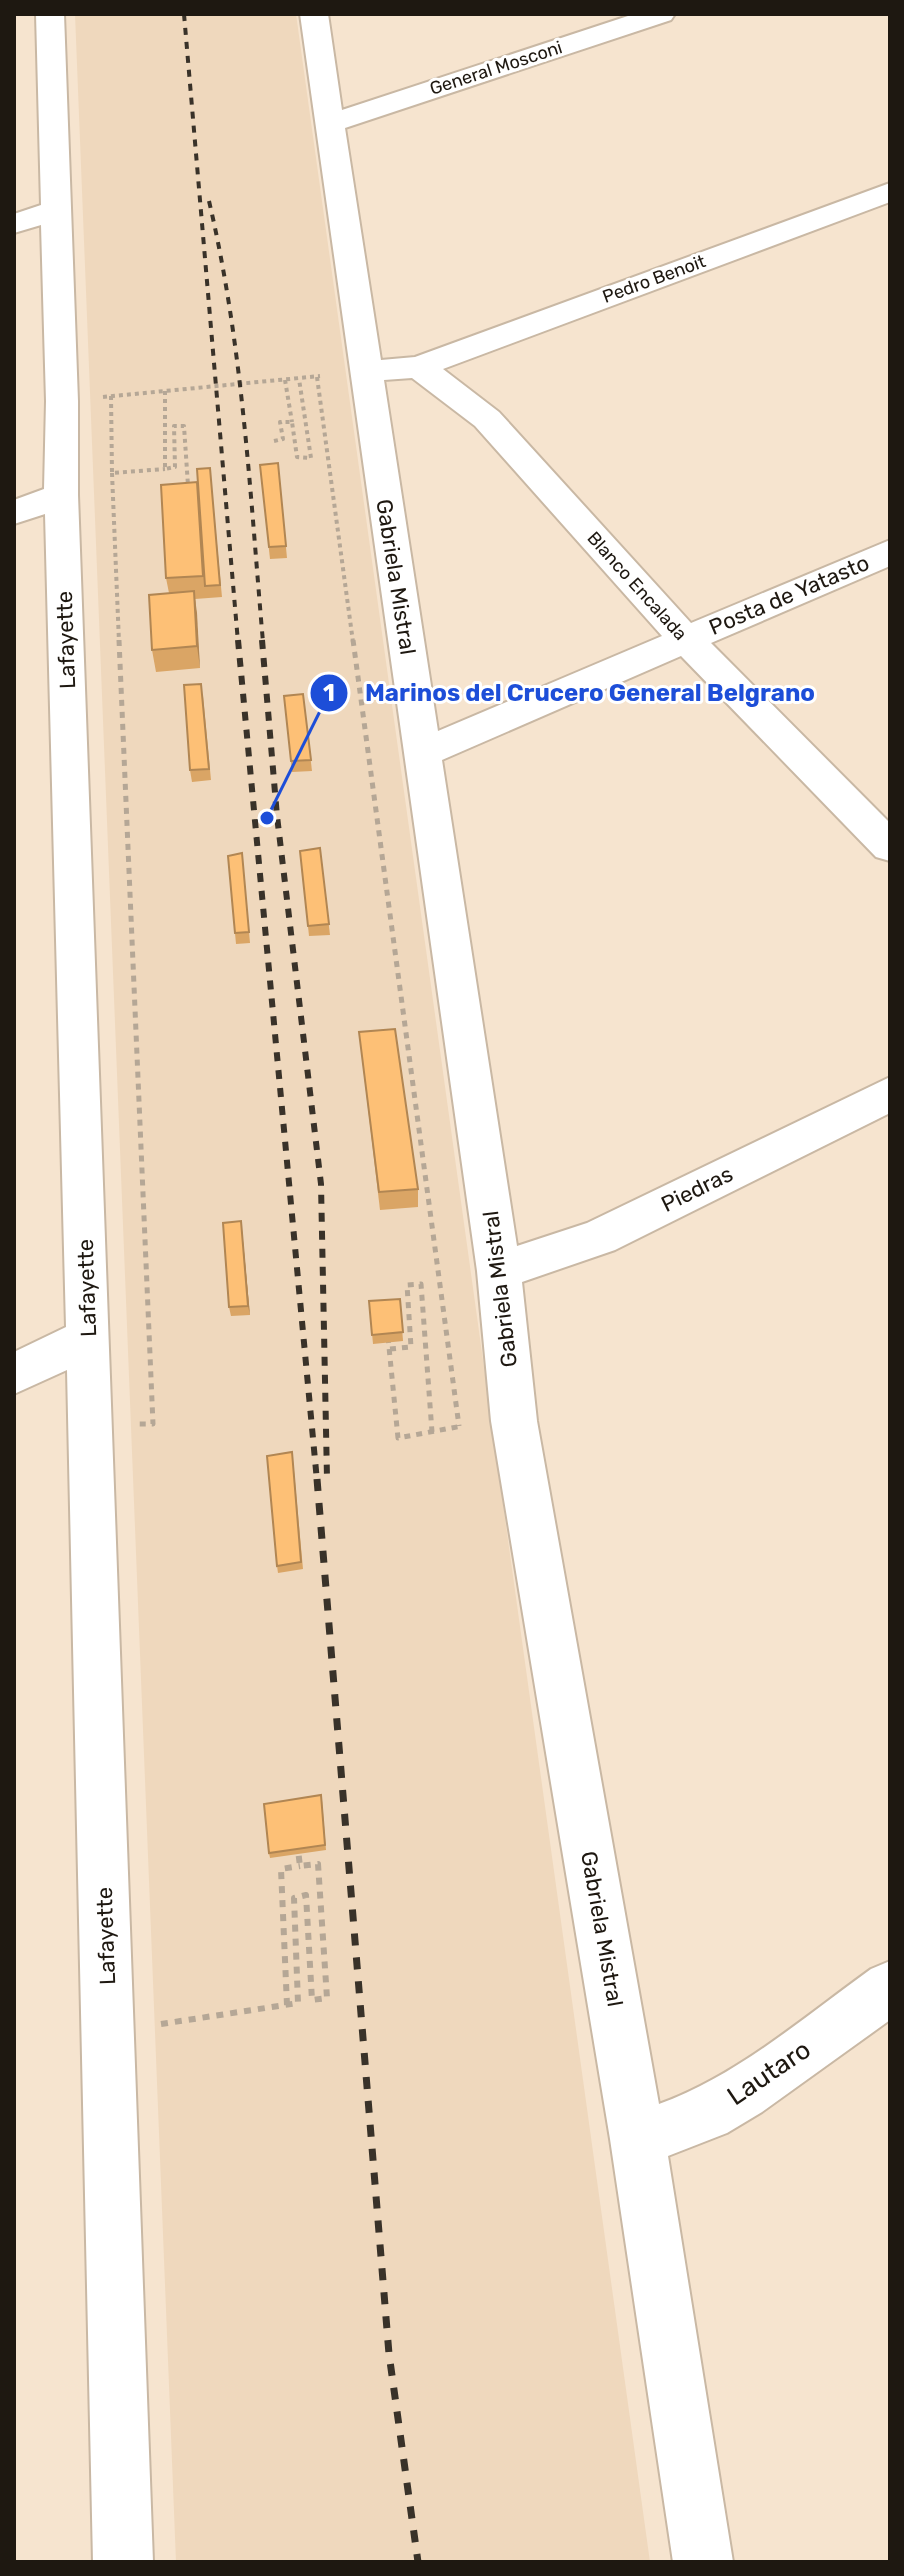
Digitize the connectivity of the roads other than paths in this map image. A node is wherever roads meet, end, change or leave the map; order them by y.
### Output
1 (50, 14) edge
2 (314, 14) edge
3 (661, 14) edge
4 (331, 123) junction
5 (890, 192) edge
6 (35, 217) edge
7 (419, 367) junction
8 (365, 372) junction
9 (61, 495) junction
10 (14, 513) edge
11 (890, 552) edge
12 (686, 640) junction
13 (423, 753) junction
14 (890, 847) edge
15 (890, 1094) edge
16 (499, 1271) junction
17 (88, 1338) junction
18 (14, 1374) edge
19 (890, 1988) edge
20 (638, 2139) junction
21 (123, 2562) edge
22 (703, 2562) edge

1 - 6 street, Lafayette
2 - 4 street, Gabriela Mistral
3 - 4 street, General Mosconi
4 - 8 street, Gabriela Mistral
5 - 7 street, Pedro Benoit
6 - 9 street, Lafayette
7 - 8 street
7 - 12 street, Blanco Encalada
8 - 13 street, Gabriela Mistral
9 - 10 street
9 - 17 street, Lafayette
11 - 12 street, Posta de Yatasto
12 - 13 street, Posta de Yatasto
12 - 14 street, Blanco Encalada
13 - 16 street, Gabriela Mistral
15 - 16 street, Piedras
16 - 20 street, Gabriela Mistral
17 - 18 street
17 - 21 street, Lafayette
19 - 20 street, Lautaro
20 - 22 street, Gabriela Mistral

